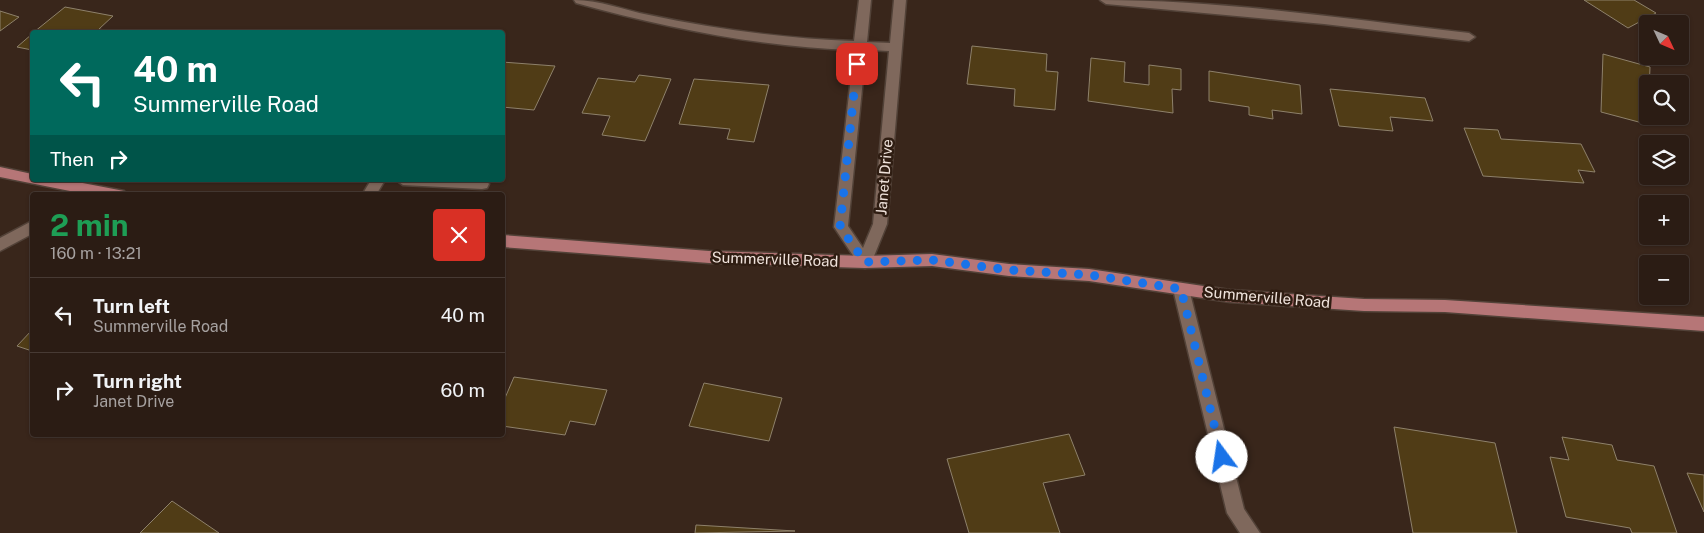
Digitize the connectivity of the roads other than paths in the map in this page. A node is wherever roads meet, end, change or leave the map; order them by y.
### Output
1 (580, 0) edge
2 (865, 0) edge
3 (900, 0) edge
4 (1106, 0) edge
5 (1469, 37) dead end
6 (859, 45) junction
7 (897, 47) junction
8 (0, 172) edge
9 (30, 179) edge
10 (47, 182) edge
11 (429, 182) edge
12 (481, 186) edge
13 (89, 192) edge
14 (30, 228) edge
15 (505, 241) edge
16 (0, 245) edge
17 (865, 262) junction
18 (1181, 289) junction
19 (1704, 324) edge
20 (1251, 533) edge

1 - 6 street
2 - 6 street
3 - 7 street, Janet Drive
4 - 5 street
6 - 7 street
6 - 17 street
7 - 17 street, Janet Drive
8 - 9 main road
10 - 13 main road
11 - 12 street
14 - 16 street
15 - 17 main road, Summerville Road
17 - 18 main road, Summerville Road
18 - 19 main road, Summerville Road
18 - 20 street

